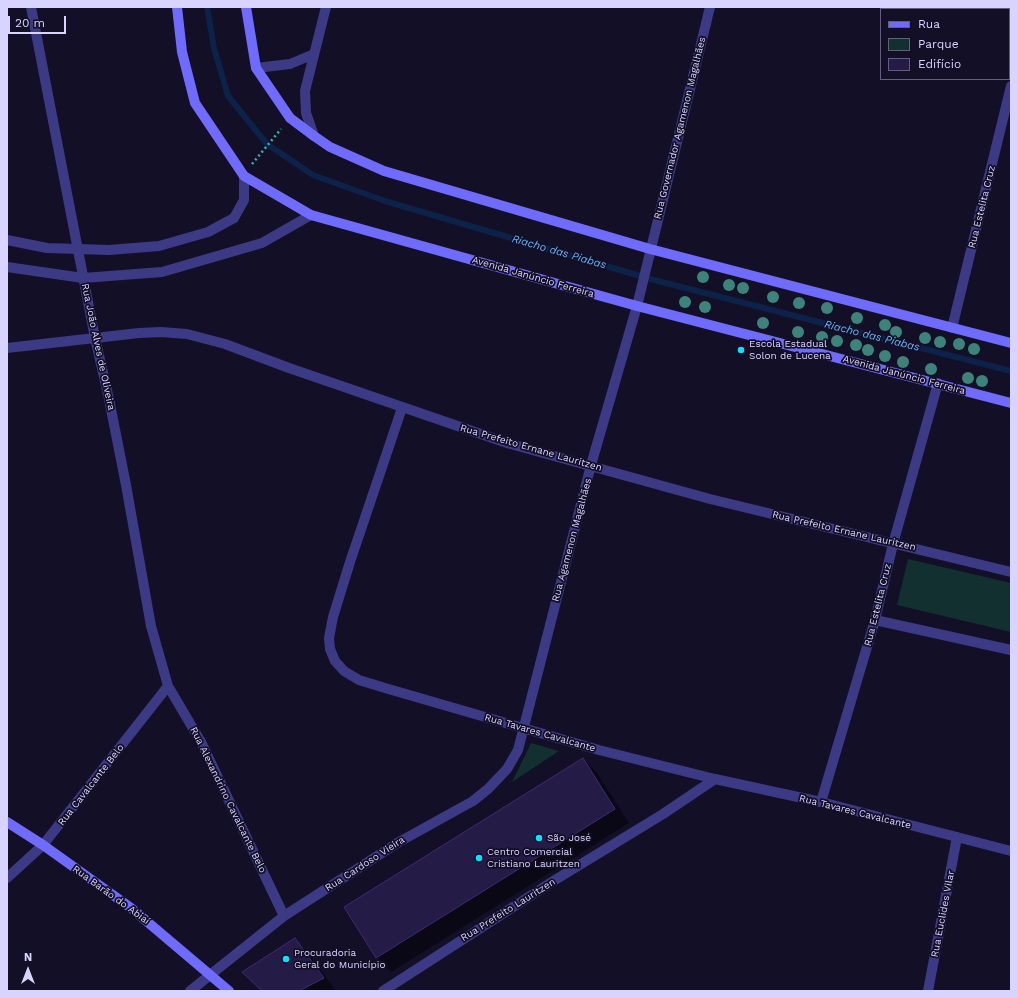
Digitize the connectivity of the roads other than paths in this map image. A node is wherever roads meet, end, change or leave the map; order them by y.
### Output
1 (31, 7) edge
2 (177, 7) edge
3 (246, 7) edge
4 (326, 7) edge
5 (710, 7) edge
6 (314, 54) junction
7 (256, 68) junction
8 (1011, 86) edge
9 (314, 136) junction
10 (244, 176) junction
11 (311, 215) junction
12 (7, 240) edge
13 (650, 249) junction
14 (78, 250) junction
15 (7, 267) edge
16 (83, 278) junction
17 (637, 306) junction
18 (952, 328) junction
19 (95, 338) junction
20 (1011, 343) edge
21 (7, 348) edge
22 (938, 383) junction
23 (1011, 403) edge
24 (402, 408) junction
25 (591, 465) junction
26 (893, 544) junction
27 (1011, 572) edge
28 (875, 620) junction
29 (1011, 650) edge
30 (168, 686) junction
31 (523, 729) junction
32 (715, 779) junction
33 (821, 802) junction
34 (7, 822) edge
35 (957, 837) junction
36 (44, 845) junction
37 (1011, 851) edge
38 (7, 878) edge
39 (284, 916) junction
40 (210, 974) junction
41 (190, 991) edge
42 (229, 991) edge
43 (383, 991) edge
44 (928, 991) edge

1 - 14 street, Rua João Alves de Oliveira
2 - 10 main road, Avenida Janúncio Ferreira
3 - 7 main road
4 - 6 street
5 - 13 street, Rua Governador Agamenon Magalhães
6 - 7 street
6 - 9 street
7 - 9 main road
8 - 18 street, Rua Estelita Cruz
9 - 13 main road
10 - 11 main road, Avenida Janúncio Ferreira
10 - 14 street
11 - 16 street
11 - 17 main road, Avenida Janúncio Ferreira
12 - 14 street
13 - 17 street, Rua Governador Agamenon Magalhães
13 - 18 main road
14 - 16 street, Rua João Alves de Oliveira
15 - 16 street
16 - 19 street, Rua João Alves de Oliveira
17 - 22 main road, Avenida Janúncio Ferreira
17 - 25 street, Rua Agamenon Magalhães
18 - 20 main road
19 - 21 street, Rua Prefeito Ernane Lauritzen
19 - 24 street, Rua Prefeito Ernane Lauritzen
19 - 30 street, Rua João Alves de Oliveira
22 - 23 main road, Avenida Janúncio Ferreira
22 - 26 street, Rua Estelita Cruz
24 - 25 street, Rua Prefeito Ernane Lauritzen
24 - 31 street, Rua Tavares Cavalcante
25 - 26 street, Rua Prefeito Ernane Lauritzen
25 - 31 street, Rua Agamenon Magalhães
26 - 27 street, Rua Prefeito Ernane Lauritzen
26 - 28 street, Rua Estelita Cruz
28 - 29 street
28 - 33 street, Rua Estelita Cruz
30 - 36 street, Rua Cavalcante Belo
30 - 39 street, Rua Alexandrino Cavalcante Belo
31 - 32 street, Rua Tavares Cavalcante
31 - 39 street, Rua Cardoso Vieira
32 - 33 street, Rua Tavares Cavalcante
32 - 43 street, Rua Prefeito Lauritzen
33 - 35 street, Rua Tavares Cavalcante
34 - 36 main road, Rua Barão do Abiaí
35 - 37 street, Rua Tavares Cavalcante
35 - 44 street, Rua Euclides Vilar
36 - 38 street, Rua Cavalcante Belo
36 - 40 main road, Rua Barão do Abiaí
39 - 40 street, Rua Cardoso Vieira
40 - 41 street, Rua Cardoso Vieira
40 - 42 main road, Rua Barão do Abiaí

